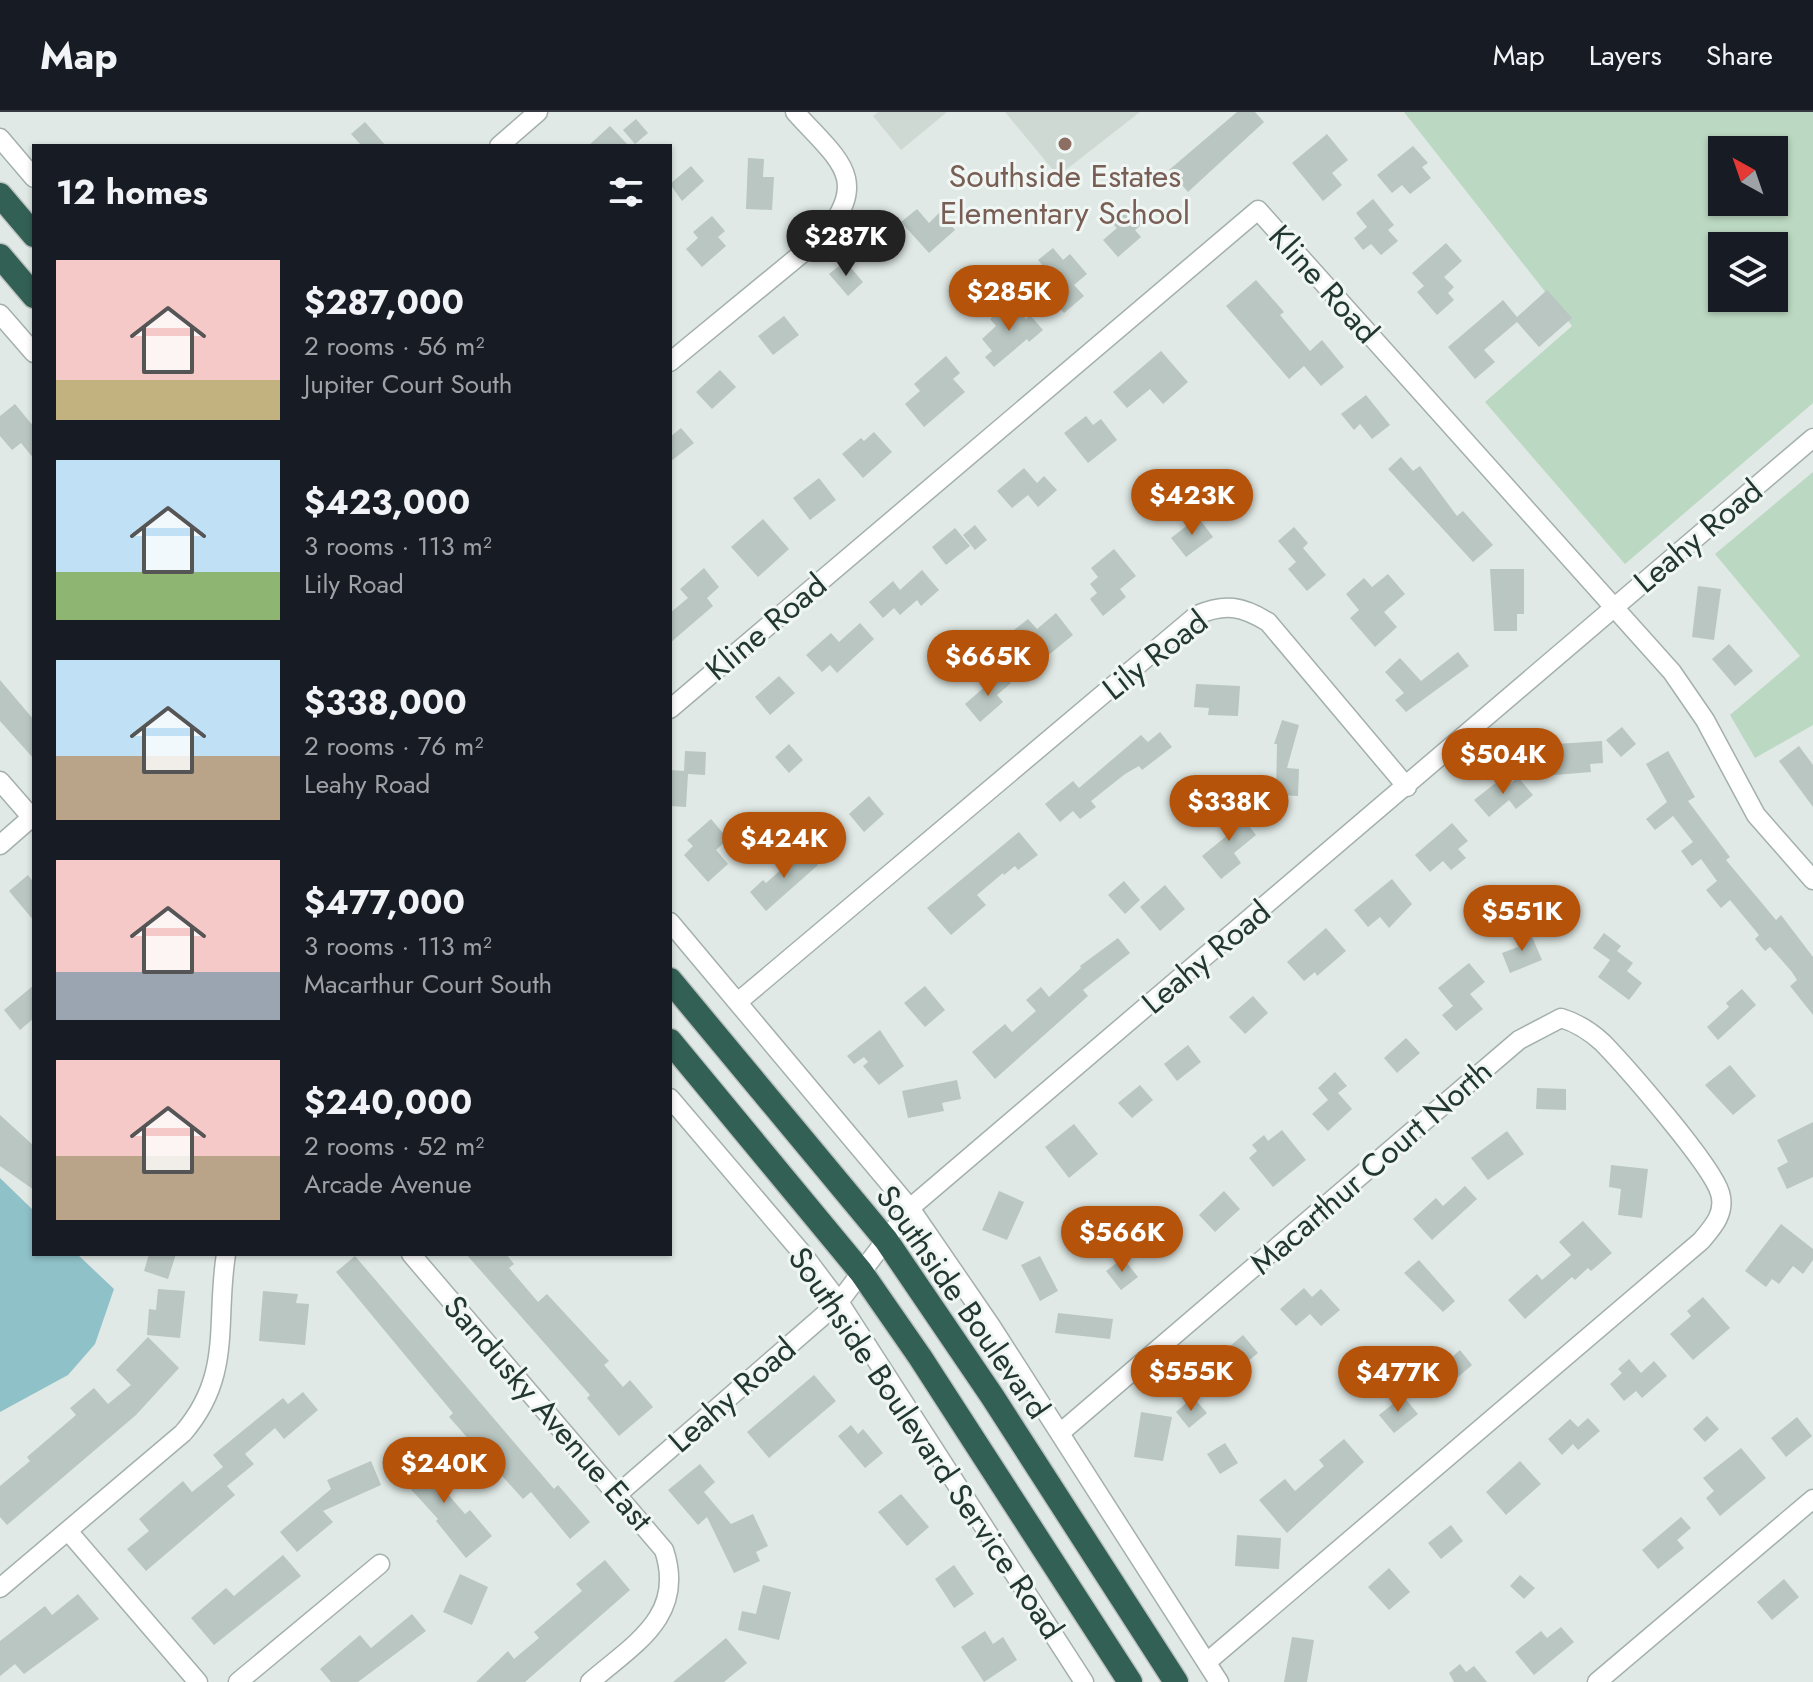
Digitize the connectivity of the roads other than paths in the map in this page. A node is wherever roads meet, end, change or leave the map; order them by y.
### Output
1 (538, 112) edge
2 (795, 112) edge
3 (0, 138) edge
4 (501, 144) edge
5 (32, 176) edge
6 (0, 195) edge
7 (32, 233) edge
8 (0, 256) edge
9 (32, 294) edge
10 (0, 314) edge
11 (32, 351) edge
12 (672, 360) edge
13 (1813, 438) edge
14 (1615, 607) junction
15 (672, 707) edge
16 (0, 781) edge
17 (1407, 787) junction
18 (32, 818) edge
19 (32, 820) edge
20 (0, 845) edge
21 (1813, 880) edge
22 (672, 924) edge
23 (672, 982) edge
24 (739, 1001) junction
25 (672, 1043) edge
26 (672, 1100) edge
27 (910, 1208) junction
28 (886, 1240) junction
29 (226, 1256) edge
30 (413, 1256) edge
31 (861, 1272) junction
32 (839, 1302) junction
33 (1060, 1433) junction
34 (618, 1494) junction
35 (1813, 1499) edge
36 (68, 1531) junction
37 (380, 1564) dead end
38 (0, 1588) edge
39 (1207, 1662) junction
40 (198, 1682) edge
41 (238, 1682) edge
42 (590, 1682) edge
43 (1084, 1682) edge
44 (1130, 1682) edge
45 (1176, 1682) edge
46 (1219, 1682) edge
47 (1597, 1682) edge

1 - 4 street
2 - 12 street
3 - 5 street
6 - 7 highway
8 - 9 highway
10 - 11 street
13 - 14 street, Leahy Road
14 - 15 street, Kline Road
14 - 17 street, Leahy Road
14 - 21 street, Kline Road
16 - 18 street
17 - 24 street, Lily Road
17 - 27 street, Leahy Road
19 - 20 street
22 - 24 street
23 - 28 highway, Southside Boulevard
24 - 27 street
25 - 31 highway, Southside Boulevard
26 - 32 street, Southside Boulevard Service Road
27 - 28 street, Leahy Road
27 - 33 street
28 - 31 street, Leahy Road
28 - 45 highway, Southside Boulevard
29 - 36 street
30 - 34 street, Sandusky Avenue East
31 - 32 street, Leahy Road
31 - 44 highway, Southside Boulevard
32 - 34 street, Leahy Road
32 - 43 street, Southside Boulevard Service Road
33 - 39 street
33 - 39 street, Macarthur Court North
34 - 42 street, Sandusky Avenue East
35 - 47 street
36 - 38 street
36 - 40 street
37 - 41 street
39 - 46 street

